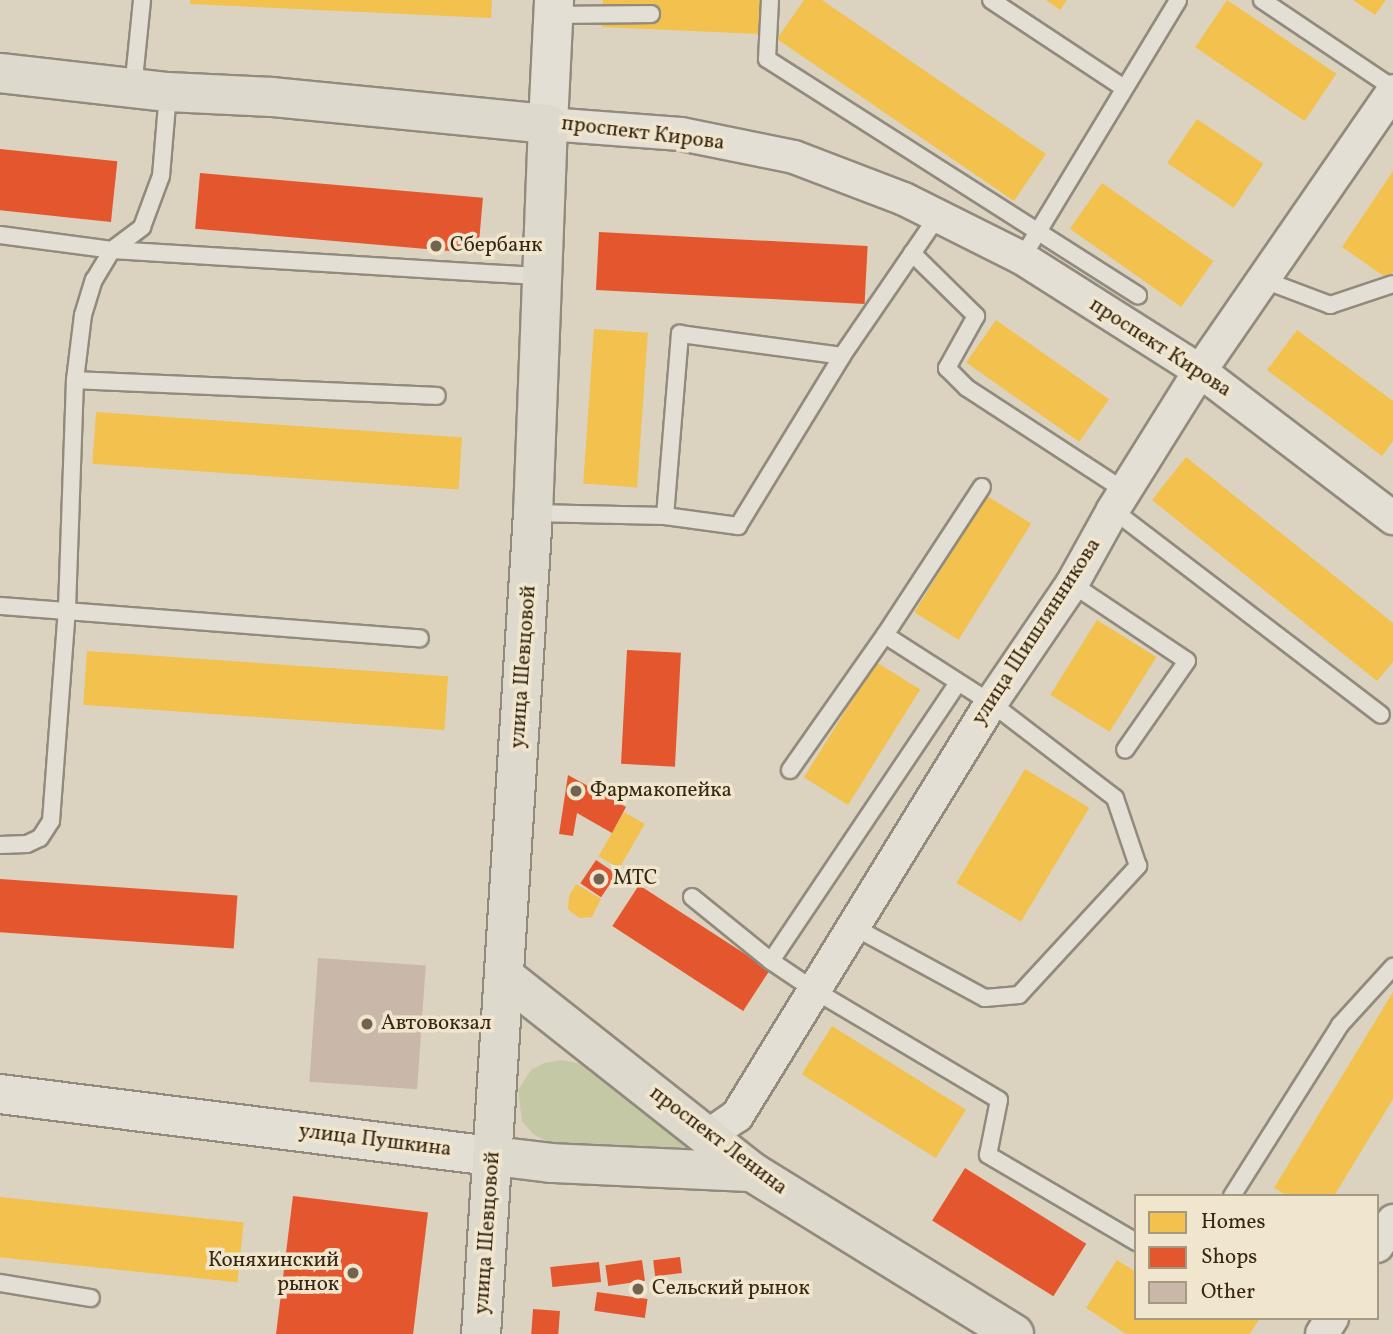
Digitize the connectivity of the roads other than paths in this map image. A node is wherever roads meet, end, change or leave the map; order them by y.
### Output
1 (142, 0) edge
2 (770, 0) edge
3 (991, 0) edge
4 (1178, 0) edge
5 (1262, 0) edge
6 (554, 8) edge
7 (651, 14) dead end
8 (0, 73) edge
9 (1124, 88) junction
10 (1393, 90) edge
11 (150, 91) junction
12 (548, 124) junction
13 (938, 216) junction
14 (1040, 230) junction
15 (0, 235) edge
16 (112, 250) junction
17 (912, 253) junction
18 (1022, 258) junction
19 (541, 275) junction
20 (1264, 280) junction
21 (1393, 284) edge
22 (1138, 295) dead end
23 (842, 356) junction
24 (1200, 371) junction
25 (75, 380) junction
26 (437, 396) dead end
27 (982, 487) dead end
28 (1119, 501) junction
29 (533, 513) junction
30 (666, 516) junction
31 (1393, 518) edge
32 (1072, 584) junction
33 (0, 606) edge
34 (67, 609) junction
35 (885, 635) junction
36 (420, 638) dead end
37 (958, 683) junction
38 (990, 703) junction
39 (1381, 715) dead end
40 (1125, 750) dead end
41 (790, 770) dead end
42 (0, 845) edge
43 (692, 897) dead end
44 (854, 927) junction
45 (771, 961) junction
46 (1393, 967) edge
47 (504, 976) junction
48 (814, 990) junction
49 (0, 1094) edge
50 (708, 1136) junction
51 (494, 1156) junction
52 (751, 1171) junction
53 (1233, 1194) edge
54 (1393, 1221) edge
55 (1134, 1241) edge
56 (1379, 1243) edge
57 (0, 1283) edge
58 (91, 1298) dead end
59 (481, 1334) edge
60 (1014, 1334) edge

1 - 11 lane
2 - 14 lane
3 - 9 lane
4 - 9 lane
5 - 10 lane
6 - 7 lane
6 - 12 street, улица Шевцовой
8 - 11 main road, проспект Кирова
9 - 14 lane
10 - 20 street, улица Шишлянникова
11 - 12 main road, проспект Кирова
11 - 16 lane
12 - 13 street, проспект Кирова
12 - 19 main road, улица Шевцовой
13 - 17 lane
13 - 18 street, проспект Кирова
14 - 18 lane
14 - 22 lane
15 - 16 lane
16 - 19 lane
16 - 25 lane
17 - 23 lane
17 - 28 lane
18 - 24 street, проспект Кирова
19 - 29 main road, улица Шевцовой
20 - 21 lane
20 - 24 street, улица Шишлянникова
23 - 30 lane
23 - 30 lane
24 - 28 street, улица Шишлянникова
24 - 31 street, проспект Кирова
25 - 26 lane
25 - 34 lane
27 - 35 lane
28 - 32 street, улица Шишлянникова
28 - 39 lane
29 - 30 lane
29 - 47 main road, улица Шевцовой
32 - 38 street, улица Шишлянникова
32 - 40 lane
33 - 34 lane
34 - 36 lane
34 - 42 lane
35 - 37 lane
35 - 41 lane
37 - 38 lane
37 - 45 lane
38 - 44 street, улица Шишлянникова
38 - 44 lane
43 - 45 lane
44 - 48 street, улица Шишлянникова
45 - 48 lane
46 - 53 lane
47 - 50 main road, проспект Ленина
47 - 51 main road, улица Шевцовой
48 - 50 street, улица Шишлянникова
48 - 55 lane
49 - 51 street, улица Пушкина
50 - 52 main road, проспект Ленина
51 - 52 main road, улица Пушкина
51 - 59 main road, улица Шевцовой
52 - 60 main road, проспект Ленина
54 - 56 street
57 - 58 lane

